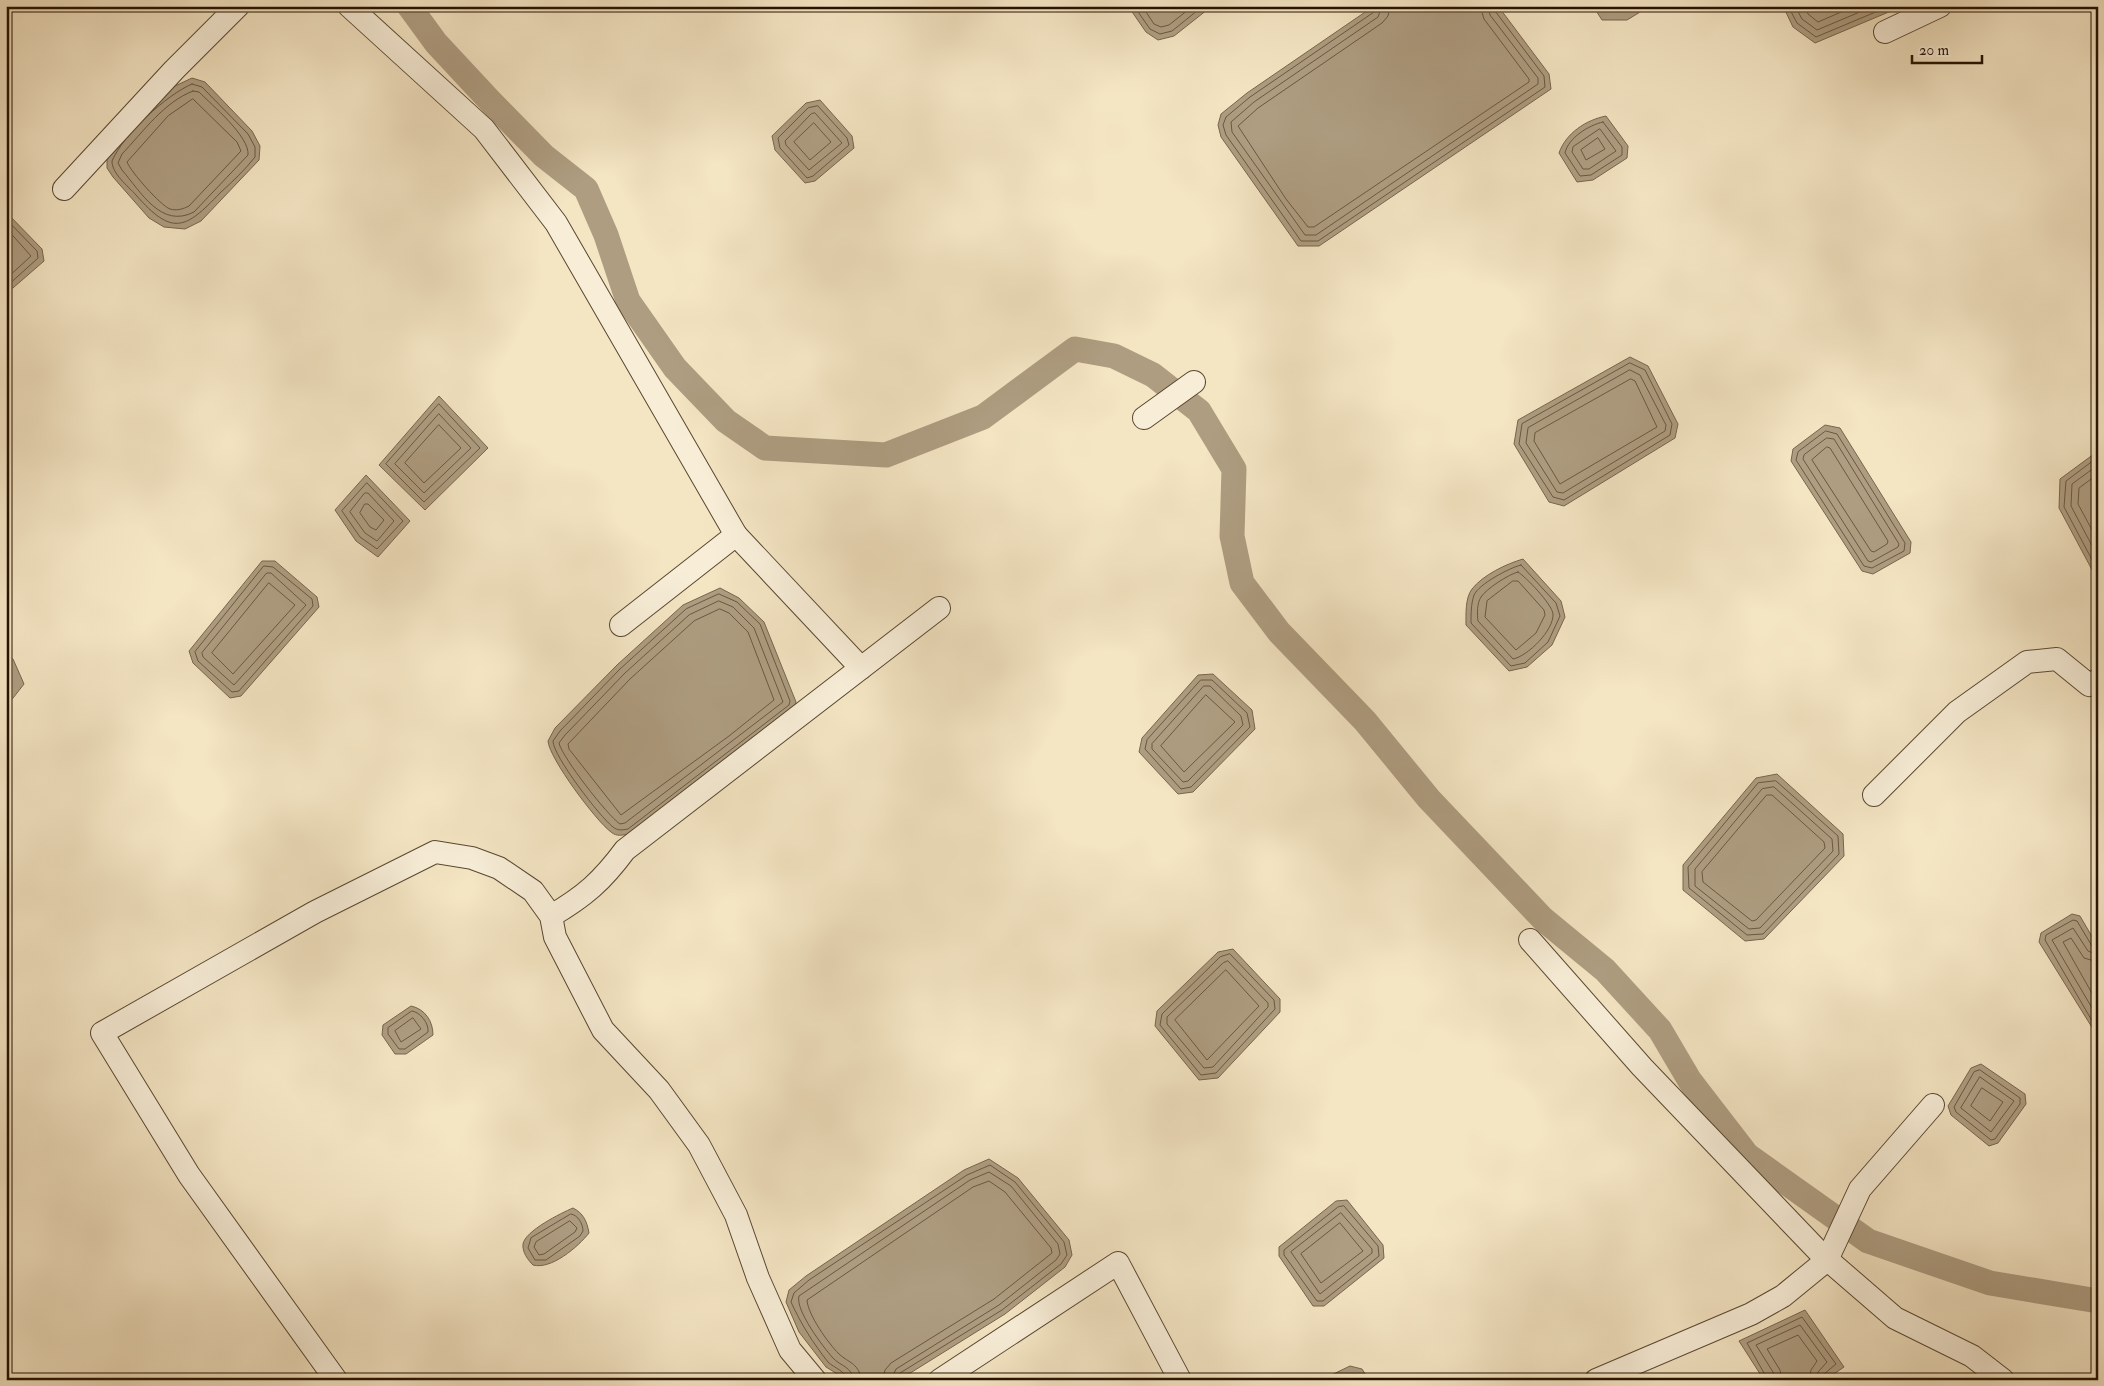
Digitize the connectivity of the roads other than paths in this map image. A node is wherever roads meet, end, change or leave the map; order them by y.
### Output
1 (238, 6) edge
2 (350, 6) edge
3 (1940, 6) edge
4 (1885, 32) dead end
5 (64, 189) dead end
6 (1194, 382) dead end
7 (1144, 418) dead end
8 (736, 535) junction
9 (939, 608) dead end
10 (621, 625) dead end
11 (861, 668) junction
12 (2098, 680) edge
13 (1874, 795) dead end
14 (551, 916) junction
15 (1530, 940) dead end
16 (1933, 1105) dead end
17 (1832, 1252) junction
18 (336, 1380) edge
19 (815, 1380) edge
20 (940, 1380) edge
21 (1180, 1380) edge
22 (1596, 1380) edge
23 (2003, 1380) edge

1 - 5 street
2 - 8 street
3 - 4 street
6 - 7 street
8 - 10 street
8 - 11 street
9 - 11 street
11 - 14 street
12 - 13 street
14 - 18 street
14 - 19 street
15 - 17 street
16 - 17 street
17 - 22 street
17 - 23 street
20 - 21 street

